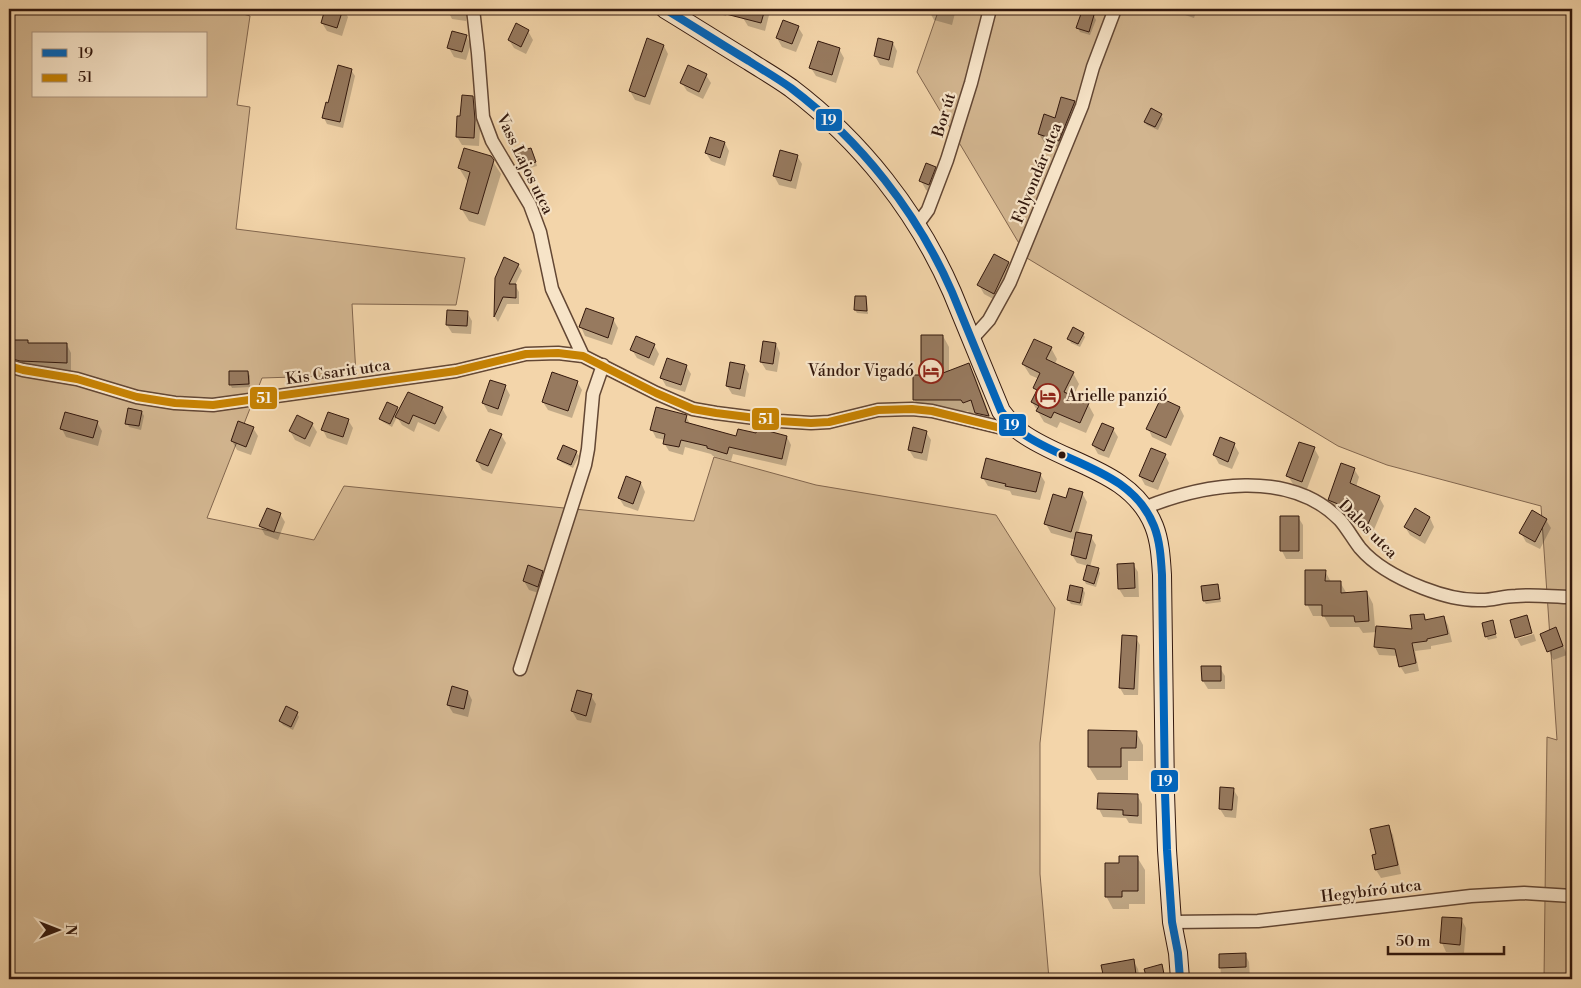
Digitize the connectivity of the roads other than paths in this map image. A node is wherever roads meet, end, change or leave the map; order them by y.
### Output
1 (473, 9) edge
2 (665, 9) edge
3 (990, 9) edge
4 (1115, 9) edge
5 (917, 225) junction
6 (971, 340) junction
7 (583, 356) junction
8 (603, 365) junction
9 (9, 366) edge
10 (1021, 433) junction
11 (1144, 508) junction
12 (1572, 597) edge
13 (520, 669) dead end
14 (1572, 896) edge
15 (1172, 922) junction
16 (1180, 979) edge

1 - 7 street, Vass Lajos utca
2 - 5 street
3 - 5 street, Bor út
4 - 6 street, Folyondár utca
5 - 6 street
6 - 10 street
7 - 8 street, Kis Csarit utca
7 - 9 street, Kis Csarit utca
8 - 10 street, Kis Csarit utca
8 - 13 street
10 - 11 street
11 - 12 street, Dalos utca
11 - 15 street
14 - 15 street, Hegybíró utca
15 - 16 street

